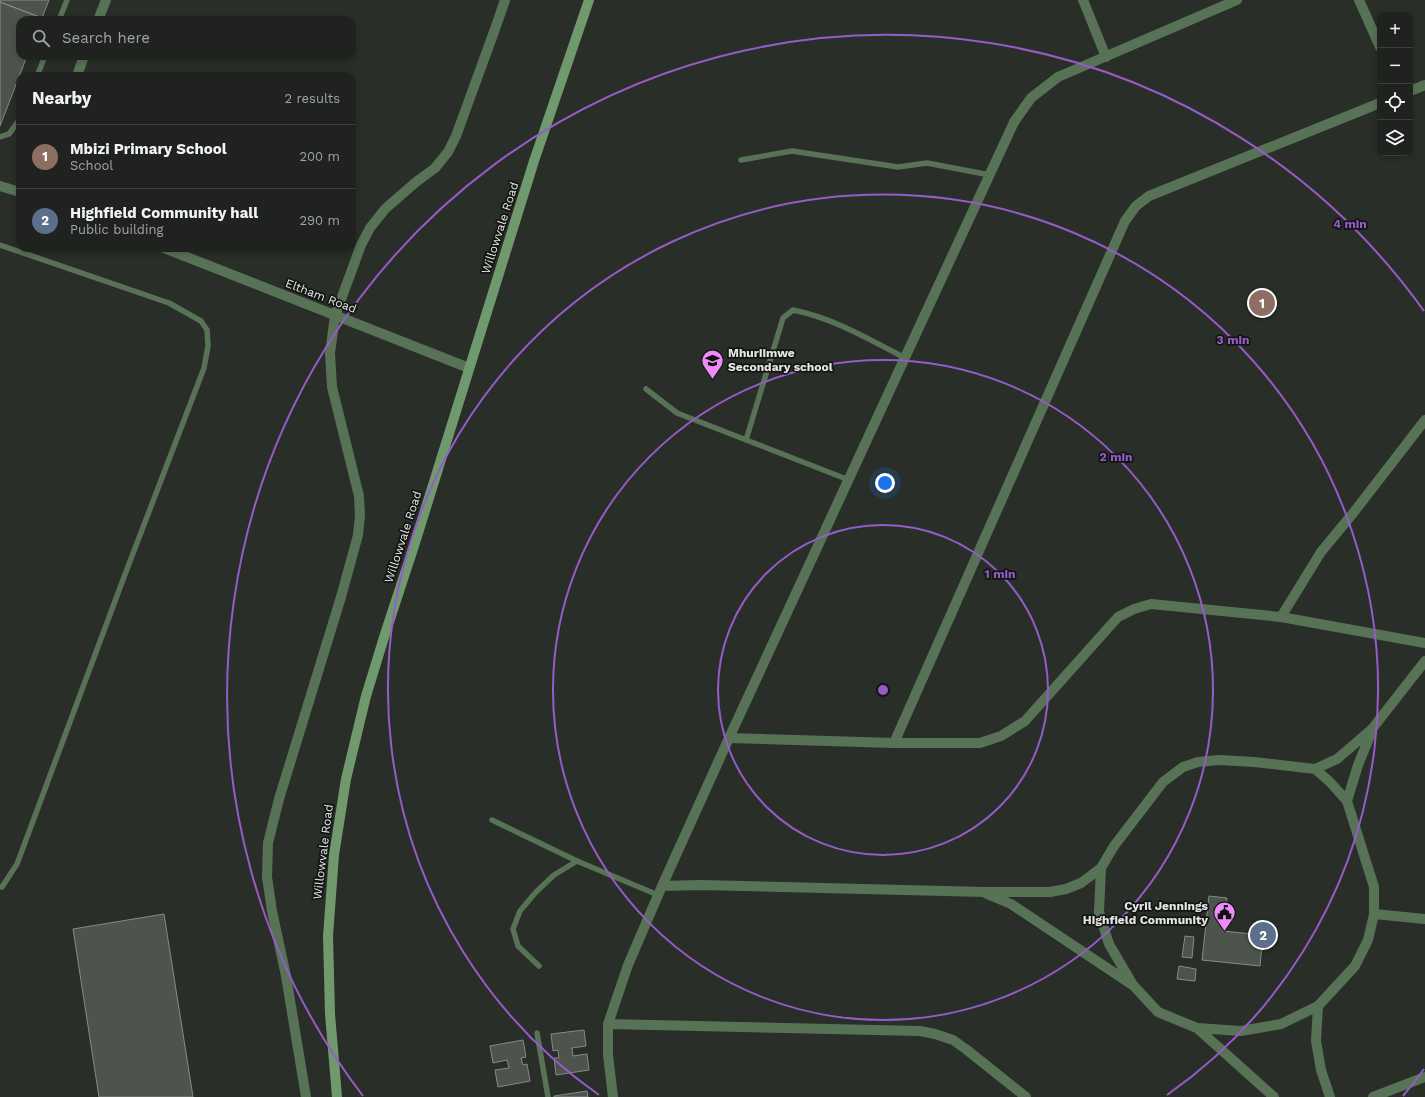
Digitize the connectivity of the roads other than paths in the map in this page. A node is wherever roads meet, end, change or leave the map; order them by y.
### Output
1 (66, 0) edge
2 (106, 0) edge
3 (505, 0) edge
4 (590, 0) edge
5 (1083, 0) edge
6 (1359, 0) edge
7 (1230, 1) edge
8 (60, 16) edge
9 (100, 16) edge
10 (1377, 40) edge
11 (1106, 57) junction
12 (43, 60) edge
13 (83, 60) edge
14 (39, 72) edge
15 (78, 72) edge
16 (1425, 85) edge
17 (1413, 90) edge
18 (1377, 104) edge
19 (16, 124) edge
20 (0, 137) edge
21 (741, 160) dead end
22 (990, 175) junction
23 (0, 186) edge
24 (16, 191) edge
25 (0, 245) edge
26 (16, 250) edge
27 (20, 252) edge
28 (174, 252) edge
29 (335, 316) junction
30 (905, 358) junction
31 (469, 368) junction
32 (646, 389) dead end
33 (1425, 420) edge
34 (746, 440) junction
35 (849, 480) junction
36 (1281, 617) junction
37 (1425, 643) edge
38 (1425, 661) edge
39 (1372, 729) junction
40 (729, 738) junction
41 (894, 743) junction
42 (1315, 770) junction
43 (1347, 801) junction
44 (492, 820) dead end
45 (577, 862) junction
46 (1101, 868) junction
47 (0, 887) edge
48 (660, 890) junction
49 (984, 892) junction
50 (1374, 914) junction
51 (1425, 919) edge
52 (539, 966) dead end
53 (1133, 985) junction
54 (1318, 1006) junction
55 (608, 1024) junction
56 (1197, 1028) junction
57 (537, 1033) dead end
58 (1425, 1078) edge
59 (306, 1097) edge
60 (337, 1097) edge
61 (548, 1097) edge
62 (613, 1097) edge
63 (1026, 1097) edge
64 (1274, 1097) edge
65 (1330, 1097) edge
66 (1373, 1097) edge

1 - 8 lane
2 - 9 street
3 - 29 street
4 - 31 main road, Willowvale Road
5 - 11 street
6 - 10 street
7 - 11 street
11 - 22 street
12 - 14 lane
13 - 15 street
16 - 17 street
18 - 41 street
19 - 20 lane
21 - 22 lane
22 - 30 street
23 - 24 street
25 - 26 lane
27 - 47 lane
28 - 29 street, Eltham Road
29 - 31 street, Eltham Road
29 - 59 street
30 - 34 lane
30 - 35 street
31 - 60 main road, Willowvale Road
32 - 34 lane
33 - 36 street
34 - 35 lane
35 - 40 street
36 - 37 street
36 - 41 street
38 - 39 street
39 - 42 street
39 - 43 street
40 - 41 street
40 - 48 street
42 - 43 street
42 - 46 street
43 - 50 street
44 - 45 lane
45 - 48 lane
45 - 52 lane
46 - 49 street
46 - 53 street
48 - 49 street
48 - 55 street
49 - 53 street
50 - 51 street
50 - 54 street
53 - 56 street
54 - 56 street
54 - 65 street
55 - 62 street
55 - 63 street
56 - 64 street
57 - 61 lane
58 - 66 street

